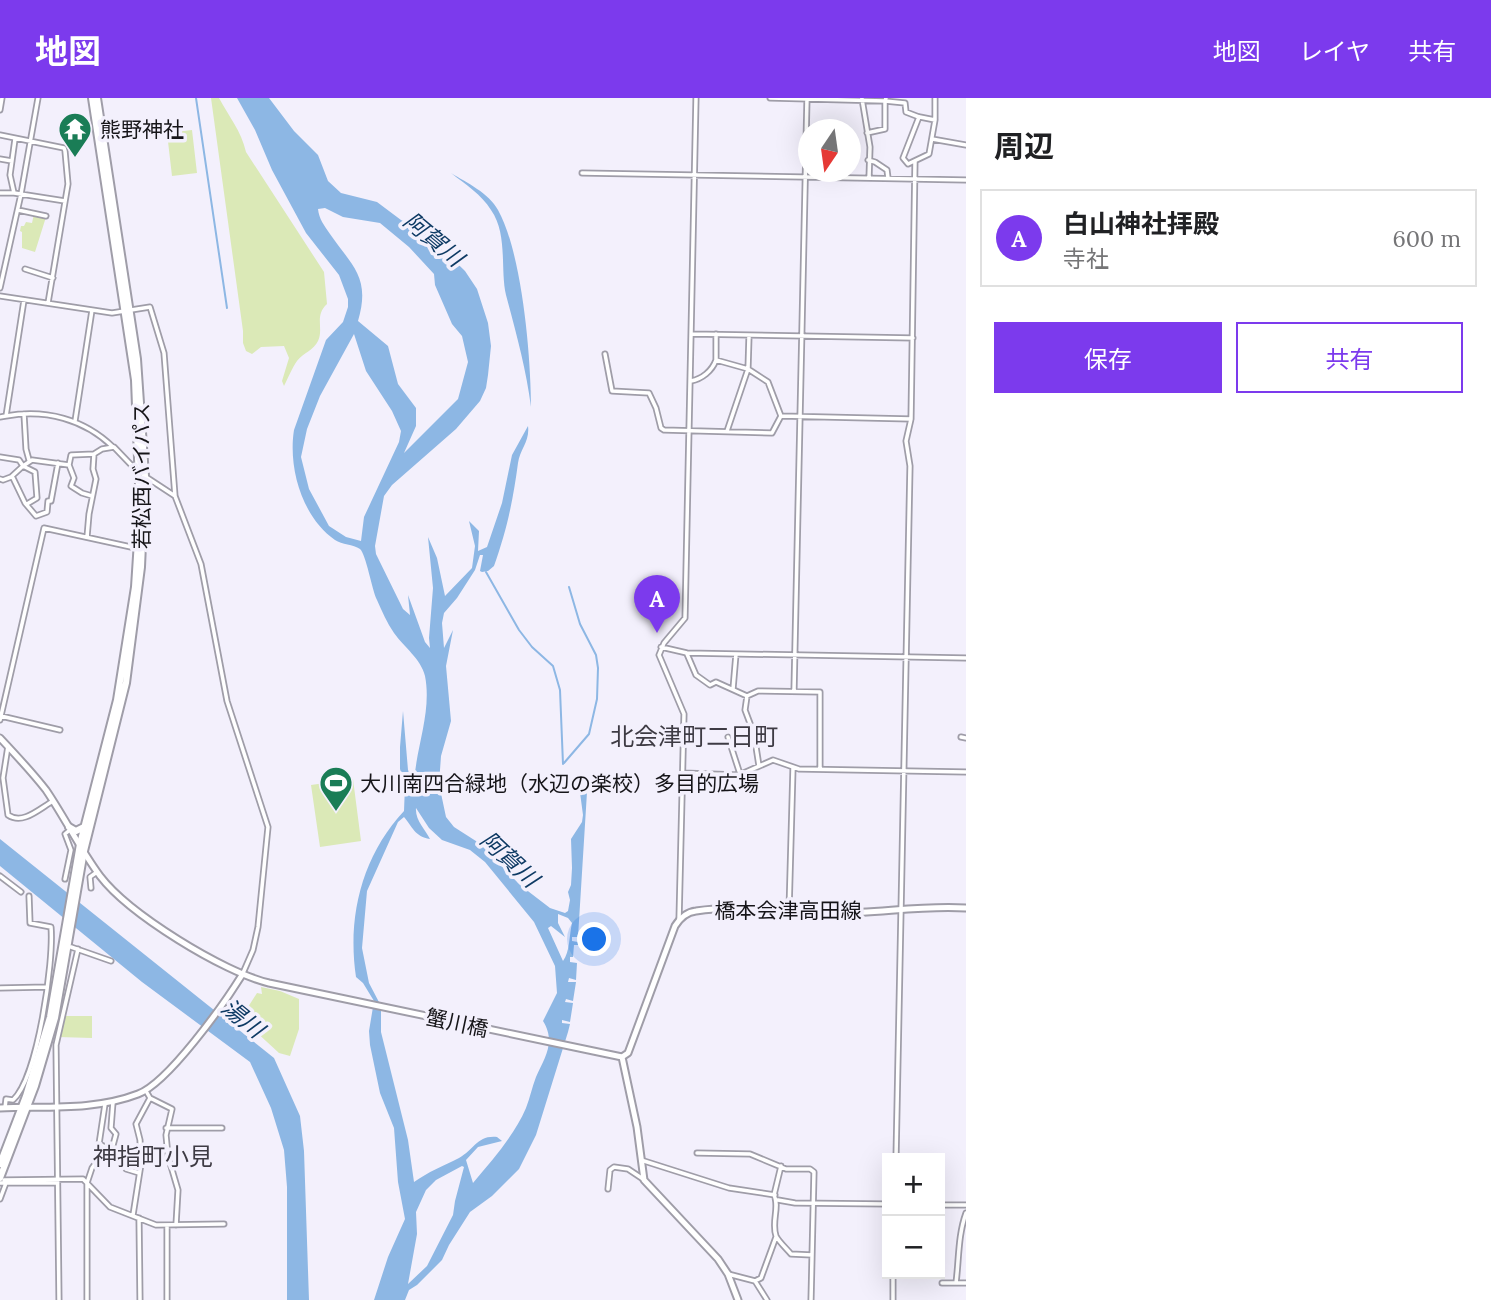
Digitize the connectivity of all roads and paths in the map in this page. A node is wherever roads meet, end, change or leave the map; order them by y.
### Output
1 (2, 98) edge
2 (38, 98) edge
3 (94, 98) edge
4 (696, 98) edge
5 (771, 98) edge
6 (807, 98) edge
7 (935, 98) edge
8 (862, 99) edge
9 (886, 99) edge
10 (0, 110) edge
11 (919, 117) junction
12 (806, 119) edge
13 (935, 120) junction
14 (867, 133) junction
15 (0, 135) edge
16 (16, 139) junction
17 (932, 139) junction
18 (32, 141) junction
19 (966, 145) edge
20 (0, 159) edge
21 (869, 160) junction
22 (12, 161) junction
23 (915, 161) junction
24 (582, 173) dead end
25 (695, 174) junction
26 (798, 177) edge
27 (861, 178) edge
28 (869, 178) junction
29 (888, 178) junction
30 (916, 179) junction
31 (966, 180) edge
32 (805, 182) edge
33 (14, 192) junction
34 (0, 193) edge
35 (22, 194) junction
36 (65, 201) junction
37 (18, 210) junction
38 (46, 216) dead end
39 (25, 269) dead end
40 (52, 278) junction
41 (0, 288) edge
42 (0, 296) edge
43 (24, 300) junction
44 (48, 303) junction
45 (92, 310) junction
46 (128, 310) junction
47 (692, 334) junction
48 (716, 334) junction
49 (749, 335) junction
50 (802, 336) junction
51 (913, 338) junction
52 (605, 354) dead end
53 (716, 360) junction
54 (748, 369) junction
55 (691, 381) junction
56 (24, 414) junction
57 (6, 416) junction
58 (781, 416) junction
59 (800, 416) junction
60 (0, 417) edge
61 (911, 419) junction
62 (75, 421) junction
63 (690, 431) junction
64 (727, 431) junction
65 (114, 447) junction
66 (94, 454) junction
67 (0, 457) edge
68 (29, 461) junction
69 (58, 463) junction
70 (69, 465) junction
71 (23, 466) junction
72 (142, 475) junction
73 (11, 477) junction
74 (0, 479) edge
75 (92, 496) junction
76 (175, 496) junction
77 (27, 504) junction
78 (87, 537) junction
79 (131, 547) dead end
80 (661, 647) junction
81 (687, 653) junction
82 (736, 654) junction
83 (795, 655) junction
84 (906, 657) junction
85 (966, 658) edge
86 (733, 689) junction
87 (794, 691) junction
88 (747, 696) junction
89 (0, 718) edge
90 (60, 730) dead end
91 (728, 737) dead end
92 (0, 738) edge
93 (8, 746) junction
94 (759, 766) junction
95 (793, 768) junction
96 (820, 769) junction
97 (903, 771) junction
98 (966, 772) edge
99 (683, 773) junction
100 (740, 774) junction
101 (52, 801) junction
102 (84, 827) junction
103 (70, 828) junction
104 (82, 848) junction
105 (81, 869) junction
106 (96, 870) junction
107 (0, 876) edge
108 (65, 879) dead end
109 (76, 886) junction
110 (91, 888) dead end
111 (21, 892) dead end
112 (29, 896) dead end
113 (966, 908) edge
114 (901, 909) junction
115 (789, 911) junction
116 (679, 920) junction
117 (52, 945) junction
118 (57, 945) dead end
119 (71, 947) dead end
120 (78, 949) junction
121 (111, 961) dead end
122 (242, 975) junction
123 (48, 987) junction
124 (0, 988) edge
125 (622, 1057) junction
126 (146, 1091) junction
127 (150, 1098) junction
128 (113, 1101) junction
129 (104, 1102) junction
130 (2, 1108) edge
131 (24, 1108) junction
132 (56, 1108) junction
133 (166, 1128) junction
134 (222, 1128) dead end
135 (110, 1148) junction
136 (697, 1153) dead end
137 (896, 1153) edge
138 (141, 1155) junction
139 (124, 1156) junction
140 (641, 1160) junction
141 (0, 1164) edge
142 (781, 1166) junction
143 (139, 1173) junction
144 (644, 1180) junction
145 (3, 1181) edge
146 (57, 1181) junction
147 (86, 1183) junction
148 (608, 1189) dead end
149 (776, 1197) junction
150 (0, 1199) edge
151 (813, 1203) junction
152 (882, 1204) edge
153 (945, 1205) edge
154 (966, 1205) edge
155 (966, 1213) edge
156 (133, 1215) junction
157 (139, 1218) junction
158 (224, 1224) dead end
159 (167, 1225) junction
160 (176, 1225) junction
161 (966, 1234) edge
162 (960, 1235) junction
163 (776, 1237) junction
164 (813, 1255) junction
165 (728, 1274) junction
166 (893, 1279) edge
167 (755, 1281) junction
168 (942, 1283) dead end
169 (956, 1283) junction
170 (966, 1283) edge
171 (59, 1300) edge
172 (88, 1300) edge
173 (140, 1300) edge
174 (167, 1300) edge
175 (738, 1300) edge
176 (767, 1300) edge
177 (811, 1300) edge
178 (893, 1300) edge

1 - 10 street
2 - 18 street
3 - 46 highway, 若松西バイパス
4 - 25 street
5 - 6 street
6 - 8 street
6 - 12 street
7 - 13 street
8 - 9 street
8 - 14 street
9 - 11 street
9 - 14 street
11 - 13 street
11 - 23 street
13 - 17 street
14 - 21 street
15 - 16 street
16 - 18 street
16 - 22 street
17 - 19 street
17 - 23 street
18 - 35 street
18 - 36 street
20 - 22 street
21 - 28 street
21 - 29 street
22 - 33 street
23 - 30 street
24 - 25 street
25 - 26 street
25 - 47 street
27 - 28 street
28 - 29 street
29 - 30 street
30 - 31 street
30 - 51 street
32 - 50 street
33 - 34 street
33 - 35 street
35 - 36 street
35 - 37 street
36 - 40 street
37 - 38 street
37 - 41 street
39 - 40 street
40 - 44 street
42 - 43 street
43 - 44 street
43 - 57 street
44 - 45 street
45 - 46 street
45 - 62 street
46 - 72 highway, 若松西バイパス
46 - 76 street
47 - 48 street
47 - 55 street
48 - 49 street
48 - 53 street
49 - 50 street
49 - 54 street
50 - 51 street
50 - 59 street
51 - 61 street
52 - 63 street
53 - 54 street
53 - 55 street
54 - 58 street
54 - 64 street
55 - 63 street
56 - 57 street
56 - 62 street
56 - 68 street
57 - 60 street
58 - 59 street
58 - 64 street
59 - 61 street
59 - 83 street
61 - 84 street
62 - 65 street
63 - 64 street
63 - 80 street
65 - 66 street
65 - 72 street
66 - 70 street
66 - 75 street
67 - 71 street
68 - 69 street
68 - 71 street
69 - 70 street
69 - 77 street
70 - 75 street
71 - 73 street
71 - 77 street
72 - 76 street
72 - 102 highway, 若松西バイパス
72 - 104 highway, 若松西バイパス
73 - 74 street
73 - 77 street
75 - 78 street
76 - 122 street
78 - 79 street
78 - 89 street
80 - 81 street
80 - 99 street
81 - 82 street
81 - 86 street
82 - 83 street
82 - 86 street
83 - 84 street
83 - 87 street
84 - 85 street
84 - 97 street
86 - 88 street
87 - 88 street
87 - 96 street
88 - 94 street
89 - 90 street
91 - 100 street
92 - 93 main road, 蟹川橋
93 - 101 main road, 蟹川橋
93 - 101 street
94 - 95 street
94 - 100 street
95 - 96 street
95 - 115 street
96 - 97 street
97 - 98 street
97 - 114 street
99 - 100 street
99 - 116 street
101 - 103 main road, 蟹川橋
102 - 103 highway
102 - 104 highway, 若松西バイパス
103 - 104 main road, 蟹川橋
103 - 108 street
104 - 105 highway
104 - 106 main road, 蟹川橋
104 - 109 highway
105 - 106 main road
105 - 109 highway
106 - 110 street
106 - 122 main road, 蟹川橋
107 - 111 street
109 - 131 highway
112 - 117 street
113 - 114 main road, 橋本会津高田線
114 - 115 main road, 橋本会津高田線
114 - 137 street
115 - 116 main road, 橋本会津高田線
116 - 125 main road
117 - 118 street
117 - 123 street
119 - 120 street
120 - 121 street
120 - 132 street
122 - 125 main road, 蟹川橋
122 - 126 main road
123 - 124 street
123 - 130 street
125 - 140 main road
126 - 127 street
126 - 128 main road
127 - 133 street
127 - 138 street
128 - 129 main road
128 - 135 street
129 - 132 main road
129 - 135 street
130 - 131 main road
131 - 132 main road
131 - 141 highway
131 - 145 highway
132 - 146 street
133 - 134 street
133 - 160 street
135 - 139 street
135 - 147 street
136 - 142 street
138 - 139 street
138 - 143 street
139 - 143 street
140 - 144 main road
140 - 149 street
142 - 149 street
142 - 151 street
143 - 156 street
144 - 148 street
144 - 165 main road
145 - 146 street
145 - 150 street
146 - 147 street
146 - 171 street
147 - 156 street
147 - 172 street
149 - 151 street
149 - 163 street
151 - 152 street
151 - 164 street
153 - 154 street
155 - 162 street
156 - 157 street
157 - 159 street
157 - 173 street
158 - 160 street
159 - 160 street
159 - 174 street
161 - 162 street
162 - 169 street
163 - 164 street
163 - 167 street
164 - 177 street
165 - 167 street
165 - 175 main road
166 - 178 street
167 - 176 street
168 - 169 street
169 - 170 street

